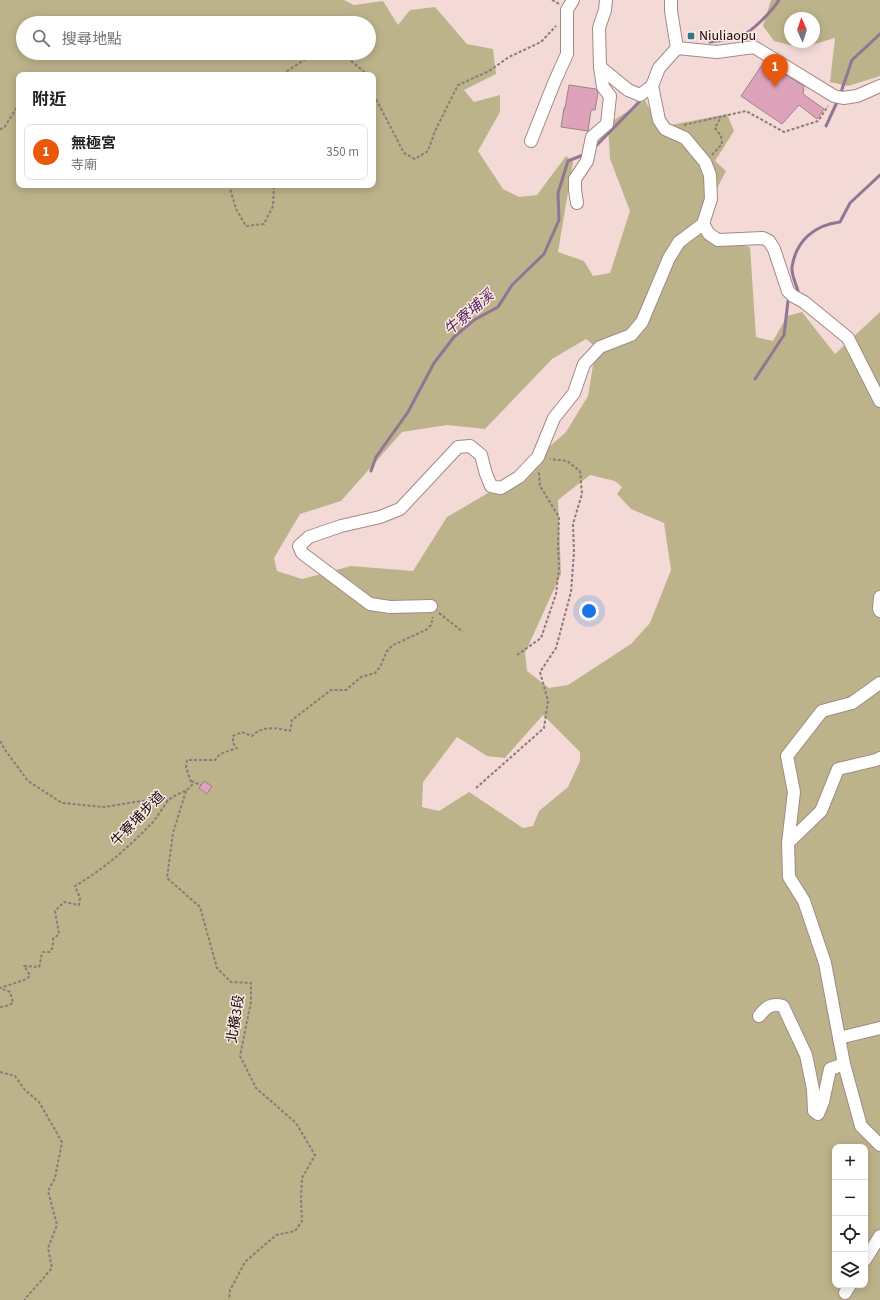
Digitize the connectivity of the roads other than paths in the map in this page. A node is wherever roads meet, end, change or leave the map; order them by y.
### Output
1 (606, 0) edge
2 (671, 0) edge
3 (570, 5) edge
4 (677, 48) junction
5 (600, 67) junction
6 (652, 86) junction
7 (880, 86) edge
8 (530, 141) dead end
9 (577, 202) dead end
10 (703, 224) junction
11 (880, 401) edge
12 (880, 597) edge
13 (430, 606) road end
14 (880, 611) edge
15 (880, 683) edge
16 (880, 758) edge
17 (788, 843) junction
18 (759, 1016) dead end
19 (880, 1028) edge
20 (839, 1038) junction
21 (844, 1064) junction
22 (880, 1145) edge
23 (880, 1236) edge
24 (868, 1255) edge

1 - 5 street
2 - 4 street
3 - 8 street
4 - 6 street
4 - 7 street
5 - 6 street
5 - 9 street
6 - 10 street
10 - 11 street
10 - 13 street
12 - 14 street
15 - 17 street
16 - 17 street
17 - 20 street
18 - 21 street
19 - 20 street
20 - 21 street
21 - 22 street
23 - 24 street

